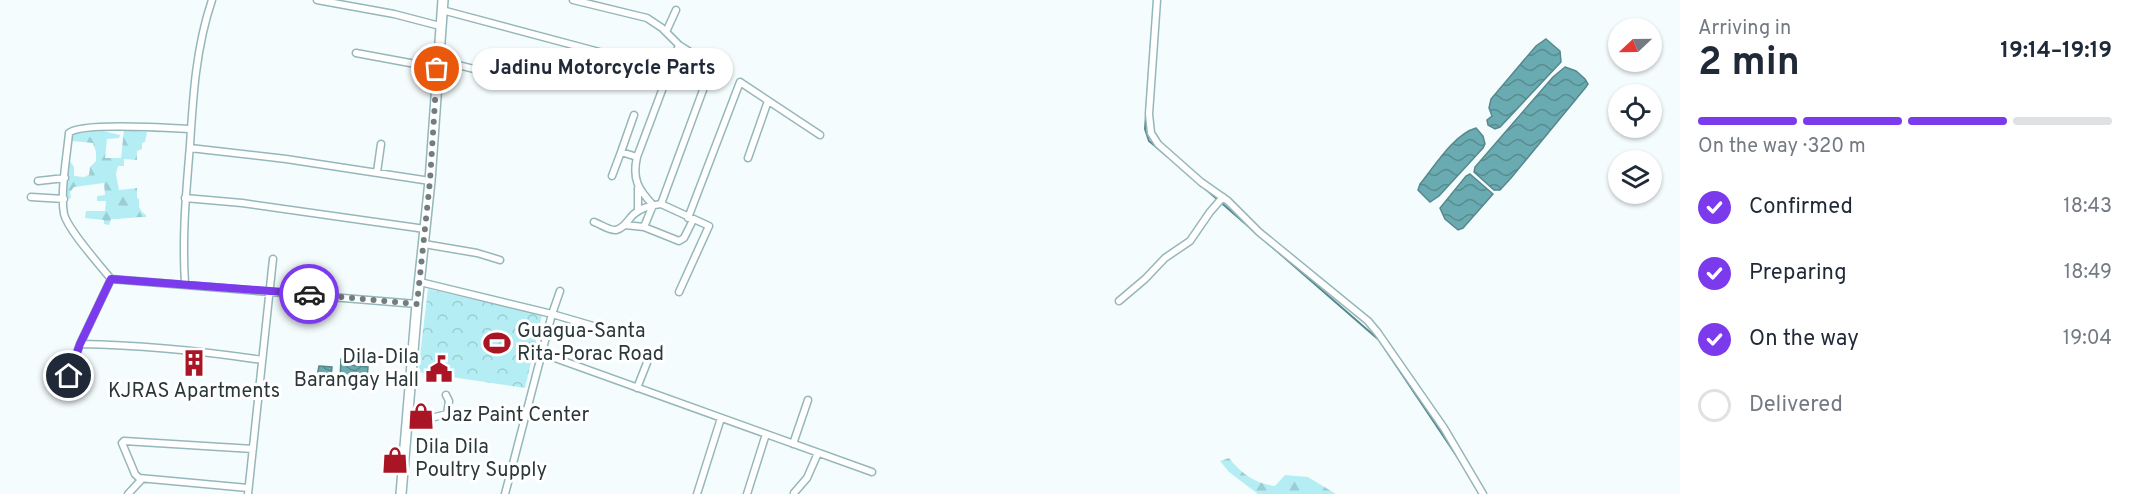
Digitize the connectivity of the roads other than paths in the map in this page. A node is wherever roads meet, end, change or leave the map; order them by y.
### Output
1 (212, 0) edge
2 (317, 0) edge
3 (573, 0) edge
4 (1157, 0) edge
5 (442, 5) edge
6 (676, 10) dead end
7 (440, 26) junction
8 (666, 32) junction
9 (680, 45) junction
10 (356, 53) dead end
11 (633, 61) dead end
12 (437, 64) junction
13 (514, 79) dead end
14 (768, 101) junction
15 (634, 115) dead end
16 (191, 129) junction
17 (820, 135) dead end
18 (381, 144) dead end
19 (190, 147) junction
20 (621, 152) junction
21 (637, 157) junction
22 (748, 158) dead end
23 (377, 172) junction
24 (612, 176) dead end
25 (65, 178) junction
26 (38, 181) dead end
27 (430, 181) junction
28 (638, 185) junction
29 (31, 197) dead end
30 (185, 198) junction
31 (64, 199) junction
32 (1221, 200) junction
33 (657, 204) junction
34 (638, 212) junction
35 (691, 219) junction
36 (594, 222) dead end
37 (625, 225) junction
38 (644, 227) junction
39 (425, 229) junction
40 (424, 244) junction
41 (273, 260) dead end
42 (500, 260) dead end
43 (111, 279) junction
44 (420, 282) junction
45 (185, 284) junction
46 (270, 291) junction
47 (560, 291) dead end
48 (679, 292) dead end
49 (1119, 301) dead end
50 (417, 304) junction
51 (552, 314) junction
52 (600, 328) dead end
53 (80, 344) junction
54 (541, 353) junction
55 (650, 355) dead end
56 (262, 360) junction
57 (637, 388) junction
58 (63, 392) dead end
59 (446, 395) dead end
60 (808, 400) dead end
61 (722, 418) junction
62 (407, 424) junction
63 (766, 434) junction
64 (794, 444) junction
65 (253, 449) junction
66 (818, 453) junction
67 (872, 472) dead end
68 (142, 479) junction
69 (248, 491) edge
70 (794, 493) edge
71 (128, 494) edge
72 (401, 494) edge
73 (505, 494) edge
74 (697, 494) edge
75 (747, 494) edge
76 (1483, 494) edge

1 - 16 street
2 - 7 street
3 - 8 street
4 - 32 street
5 - 7 main road
5 - 11 street
6 - 8 street
7 - 12 main road
8 - 9 street
9 - 21 street
9 - 33 street
10 - 12 street
12 - 13 street
12 - 27 main road
14 - 17 street
14 - 22 street
14 - 35 street
15 - 20 street
16 - 19 street
16 - 25 street
18 - 23 street
19 - 23 street
19 - 30 street
20 - 21 street
20 - 24 street
21 - 28 street
23 - 27 street
25 - 26 street
25 - 31 street
27 - 39 main road
28 - 33 street
28 - 34 street
29 - 31 street
30 - 39 street
30 - 45 street
31 - 43 street
32 - 49 street
32 - 76 street
33 - 34 street
33 - 35 street
33 - 38 street
34 - 37 street
35 - 38 street
35 - 48 street
36 - 37 street
37 - 38 street
39 - 40 main road
40 - 42 street
40 - 44 main road
41 - 46 street
43 - 45 street
43 - 53 street
44 - 50 main road
44 - 51 street
45 - 46 street
46 - 50 street
46 - 56 street
47 - 51 street
50 - 62 main road
51 - 52 street
51 - 54 street
53 - 56 street
53 - 58 street
54 - 57 street
54 - 73 street
55 - 57 street
56 - 65 street
57 - 61 street
59 - 62 street
60 - 64 street
61 - 63 street
61 - 74 street
62 - 72 main road
63 - 64 street
63 - 75 street
64 - 66 street
65 - 68 street
65 - 69 street
66 - 67 street
66 - 70 street
68 - 69 street
68 - 71 street

